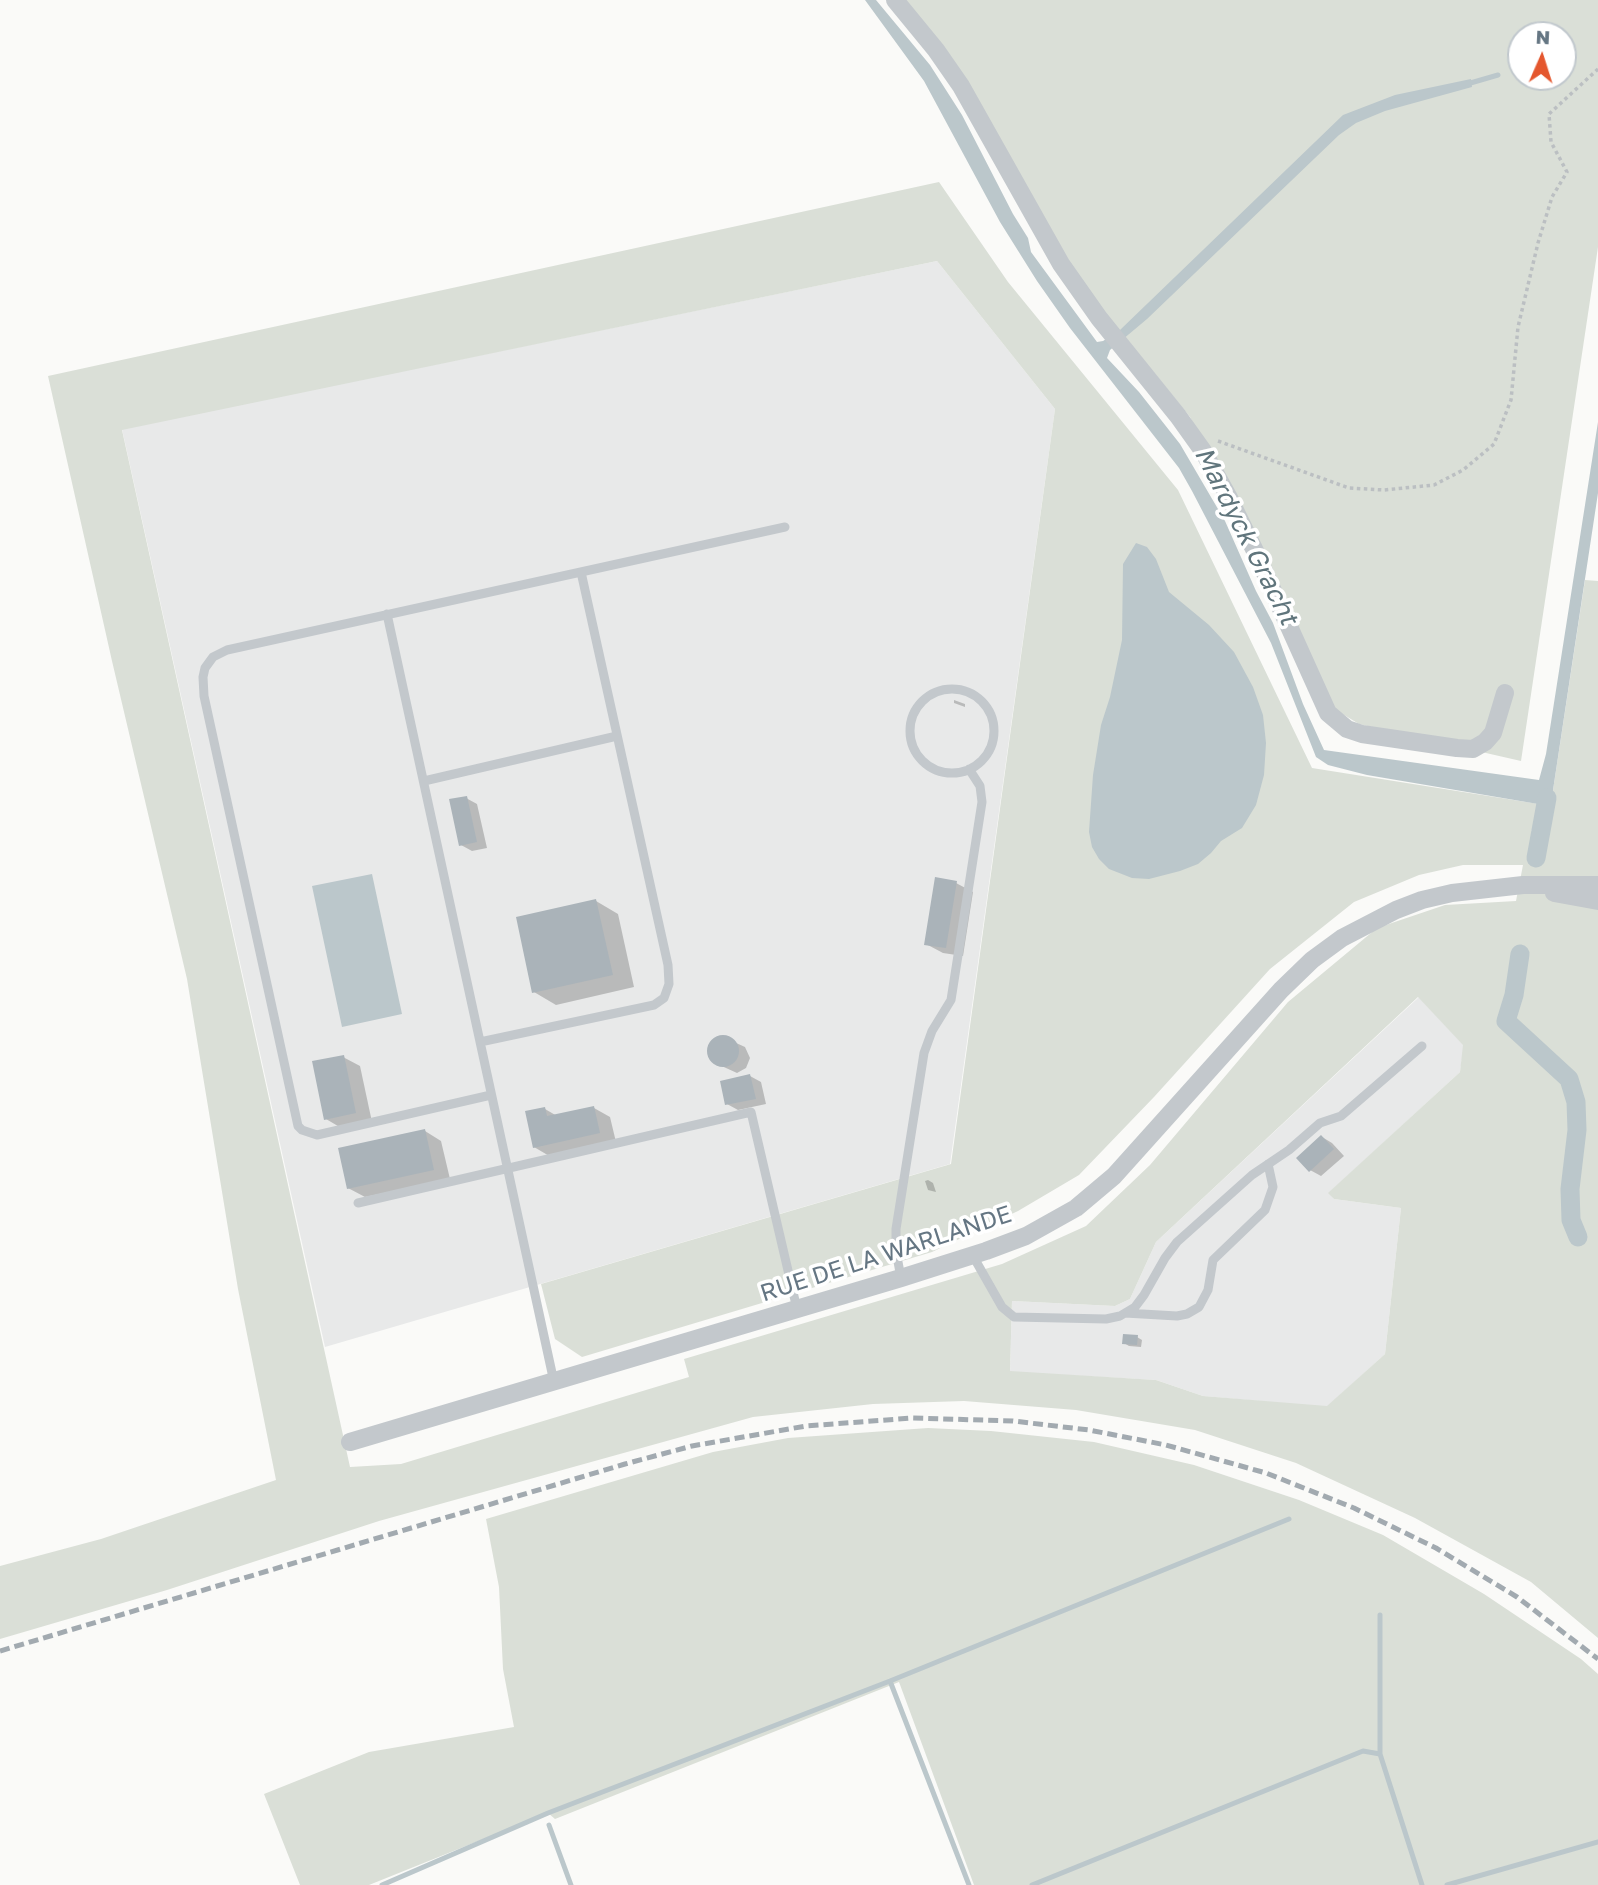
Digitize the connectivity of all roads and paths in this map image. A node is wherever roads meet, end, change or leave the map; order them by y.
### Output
1 (895, 0) edge
2 (1598, 69) edge
3 (1187, 428) junction
4 (785, 527) dead end
5 (581, 572) junction
6 (387, 614) junction
7 (1506, 693) dead end
8 (617, 736) junction
9 (969, 769) junction
10 (424, 781) junction
11 (1598, 885) edge
12 (1491, 888) junction
13 (1598, 901) edge
14 (480, 1042) junction
15 (1422, 1046) dead end
16 (491, 1095) junction
17 (1268, 1164) junction
18 (507, 1169) junction
19 (358, 1203) dead end
20 (972, 1256) junction
21 (901, 1278) junction
22 (797, 1309) junction
23 (1125, 1313) junction
24 (554, 1381) junction
25 (350, 1442) dead end

1 - 3 street
2 - 3 path
3 - 7 street
4 - 5 lane
5 - 6 lane
5 - 8 lane
6 - 10 lane
6 - 16 lane
8 - 10 lane
8 - 14 lane
9 - 9 lane
9 - 21 lane
10 - 14 lane
11 - 12 street, RUE DE LA WARLANDE
12 - 13 street, RUE DE LA WARLANDE
12 - 20 street, RUE DE LA WARLANDE
14 - 16 lane
15 - 17 lane
16 - 18 lane
17 - 23 lane
17 - 23 lane
18 - 19 lane
18 - 22 lane
18 - 24 lane
20 - 21 street, RUE DE LA WARLANDE
20 - 23 lane
21 - 22 street, RUE DE LA WARLANDE
22 - 24 street, RUE DE LA WARLANDE
24 - 25 street, RUE DE LA WARLANDE

